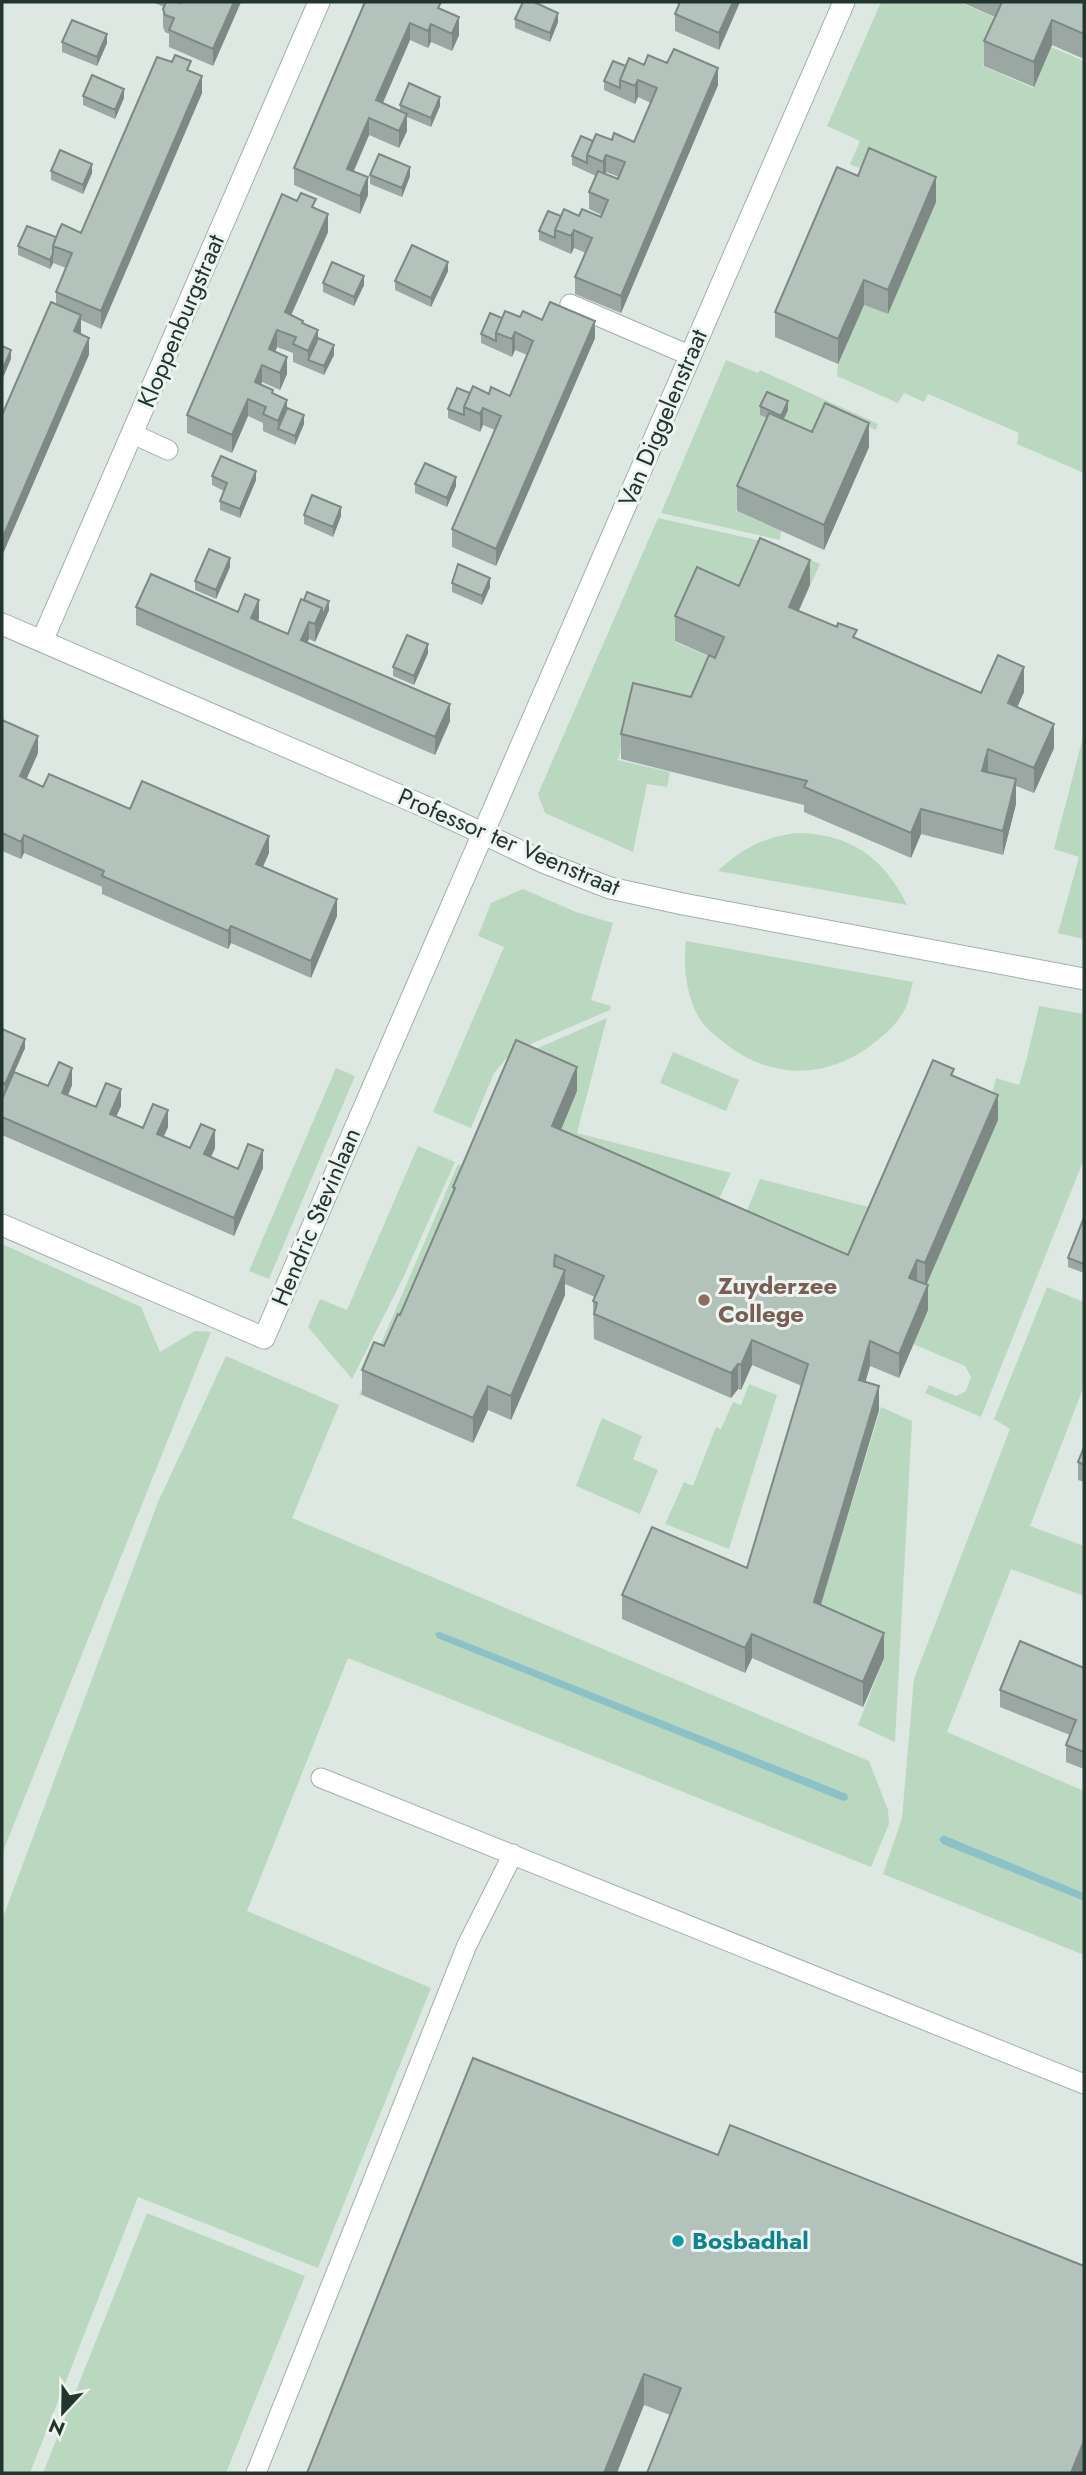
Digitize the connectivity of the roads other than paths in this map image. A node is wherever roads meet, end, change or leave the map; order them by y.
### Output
1 (318, 2) edge
2 (844, 2) edge
3 (570, 304) dead end
4 (691, 356) junction
5 (132, 434) junction
6 (168, 450) dead end
7 (2, 624) edge
8 (42, 641) junction
9 (483, 834) junction
10 (1084, 979) edge
11 (2, 1225) edge
12 (321, 1778) dead end
13 (513, 1854) junction
14 (1084, 2084) edge
15 (256, 2473) edge

1 - 5 street, Kloppenburgstraat
2 - 4 street, Van Diggelenstraat
3 - 4 lane
4 - 9 street, Van Diggelenstraat
5 - 6 lane
5 - 8 street, Kloppenburgstraat
7 - 8 street, Professor ter Veenstraat
8 - 9 street, Professor ter Veenstraat
9 - 10 street, Professor ter Veenstraat
9 - 11 street, Hendric Stevinlaan
12 - 13 lane
13 - 14 lane
13 - 15 lane

